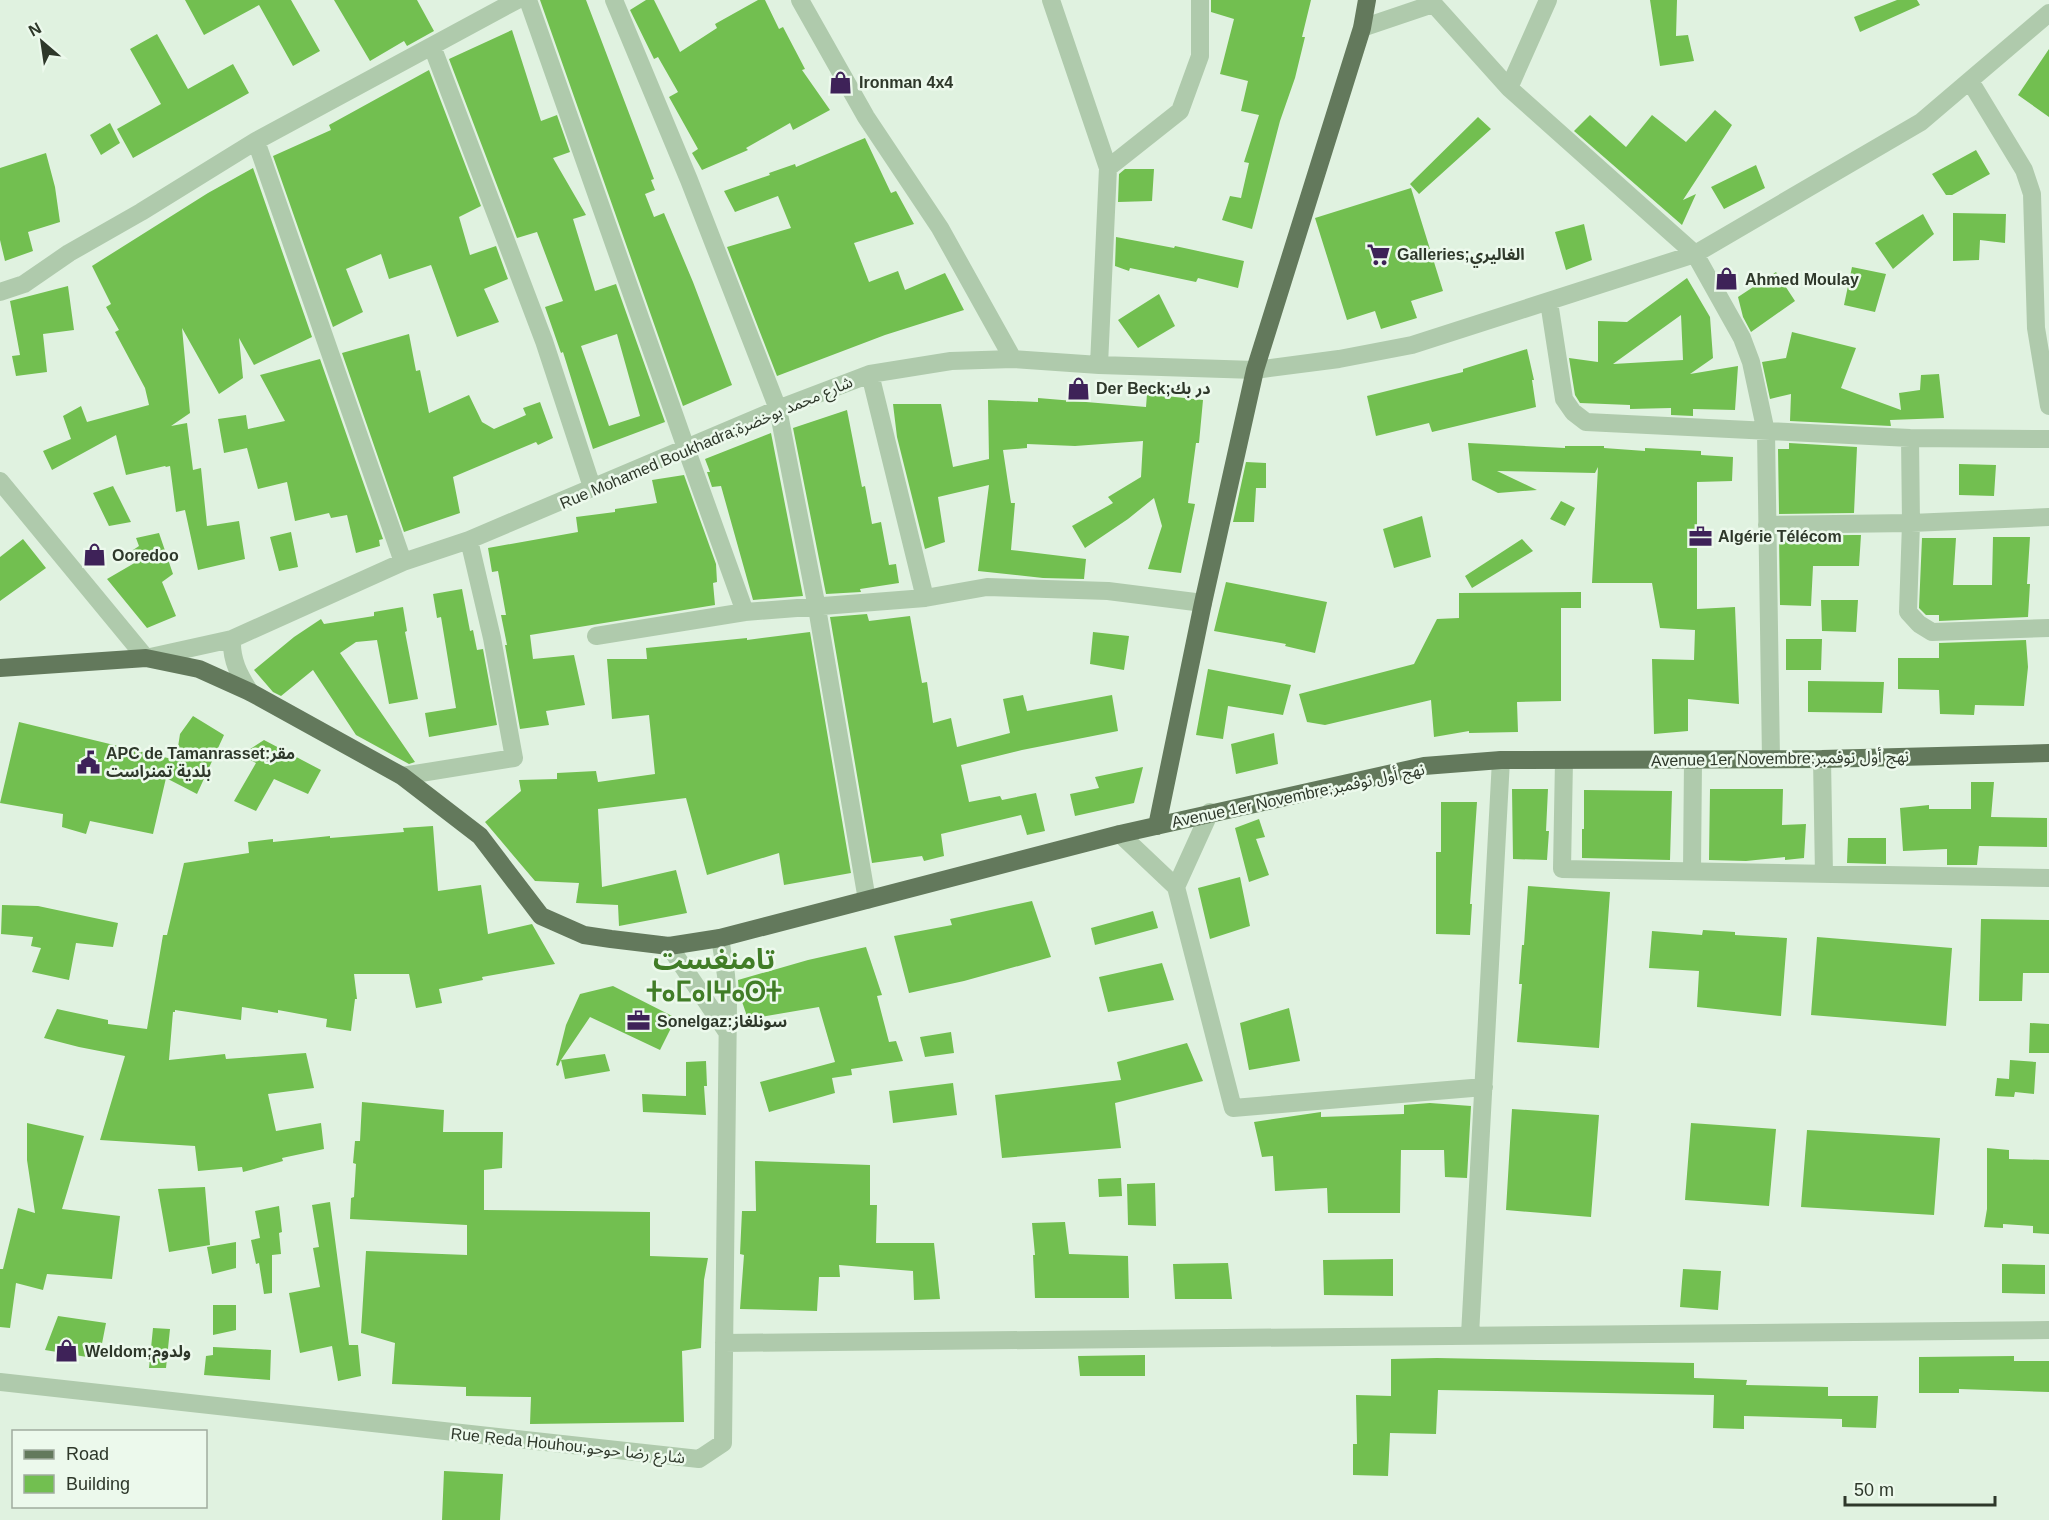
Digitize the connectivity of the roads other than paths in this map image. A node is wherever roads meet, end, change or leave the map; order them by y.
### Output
1 (517, 0) edge
2 (528, 0) edge
3 (614, 0) edge
4 (800, 0) edge
5 (1051, 0) edge
6 (1200, 0) edge
7 (1367, 0) edge
8 (1548, 0) edge
9 (1432, 2) edge
10 (2049, 13) edge
11 (1362, 28) junction
12 (432, 46) junction
13 (1970, 81) junction
14 (1509, 88) junction
15 (256, 141) junction
16 (1108, 168) junction
17 (1695, 254) junction
18 (0, 292) edge
19 (1549, 302) junction
20 (1013, 359) junction
21 (1099, 365) junction
22 (1255, 370) junction
23 (870, 374) junction
24 (2049, 406) edge
25 (778, 409) junction
26 (1766, 432) junction
27 (1910, 438) junction
28 (2049, 439) edge
29 (686, 448) junction
30 (0, 481) edge
31 (592, 487) junction
32 (2049, 518) edge
33 (1911, 523) junction
34 (1767, 525) junction
35 (469, 540) junction
36 (403, 562) junction
37 (925, 598) junction
38 (1203, 603) junction
39 (817, 608) junction
40 (745, 612) junction
41 (2049, 628) edge
42 (596, 636) dead end
43 (232, 639) junction
44 (146, 658) junction
45 (0, 668) edge
46 (250, 692) junction
47 (2049, 753) edge
48 (1771, 759) junction
49 (1822, 759) junction
50 (1501, 760) junction
51 (1564, 760) junction
52 (1693, 760) junction
53 (402, 776) junction
54 (1210, 812) junction
55 (1157, 826) junction
56 (1120, 834) junction
57 (1692, 871) junction
58 (1824, 874) junction
59 (2049, 878) edge
60 (1176, 887) junction
61 (867, 900) junction
62 (720, 939) junction
63 (669, 946) junction
64 (728, 1032) junction
65 (1484, 1087) junction
66 (2049, 1330) edge
67 (1470, 1335) junction
68 (724, 1343) junction
69 (0, 1382) edge

1 - 12 street
2 - 29 street
3 - 25 street
4 - 20 street
5 - 16 street
6 - 16 street
7 - 11 main road
8 - 14 street
9 - 11 street
9 - 14 street
10 - 13 street, Rue Mohamed Boukhadra;شارع محمد بوخضرة
11 - 22 main road
12 - 15 street
12 - 31 street
13 - 17 street, Rue Mohamed Boukhadra;شارع محمد بوخضرة
13 - 24 street
14 - 17 street
15 - 18 street
15 - 36 street
16 - 21 street
17 - 19 street, Rue Mohamed Boukhadra;شارع محمد بوخضرة
17 - 26 street
19 - 22 street, Rue Mohamed Boukhadra;شارع محمد بوخضرة
19 - 26 street
20 - 21 street, Rue Mohamed Boukhadra;شارع محمد بوخضرة
20 - 23 street, Rue Mohamed Boukhadra;شارع محمد بوخضرة
21 - 22 street, Rue Mohamed Boukhadra;شارع محمد بوخضرة
22 - 38 main road
23 - 25 street, Rue Mohamed Boukhadra;شارع محمد بوخضرة
23 - 37 street
25 - 29 street, Rue Mohamed Boukhadra;شارع محمد بوخضرة
25 - 39 street
26 - 27 street
26 - 34 street
27 - 28 street
27 - 33 street
29 - 31 street, Rue Mohamed Boukhadra;شارع محمد بوخضرة
29 - 40 street
30 - 44 street
31 - 35 street, Rue Mohamed Boukhadra;شارع محمد بوخضرة
32 - 33 street
33 - 34 street
33 - 41 street
34 - 48 street
35 - 36 street, Rue Mohamed Boukhadra;شارع محمد بوخضرة
35 - 53 street
36 - 43 street, Rue Mohamed Boukhadra;شارع محمد بوخضرة
37 - 38 street
37 - 39 street
38 - 55 main road
39 - 40 street
39 - 61 street
40 - 42 street
43 - 44 street, Rue Mohamed Boukhadra;شارع محمد بوخضرة
43 - 46 street
44 - 45 main road, Avenue 1er Novembre;نهج أول نوفمبر
44 - 46 main road, Avenue 1er Novembre;نهج أول نوفمبر
46 - 53 main road, Avenue 1er Novembre;نهج أول نوفمبر
47 - 49 main road, Avenue 1er Novembre;نهج أول نوفمبر
48 - 49 main road, Avenue 1er Novembre;نهج أول نوفمبر
48 - 52 main road, Avenue 1er Novembre;نهج أول نوفمبر
49 - 58 street
50 - 51 main road, Avenue 1er Novembre;نهج أول نوفمبر
50 - 54 main road, Avenue 1er Novembre;نهج أول نوفمبر
50 - 65 street
51 - 52 main road, Avenue 1er Novembre;نهج أول نوفمبر
51 - 57 street
52 - 57 street
53 - 63 main road, Avenue 1er Novembre;نهج أول نوفمبر
54 - 55 main road, Avenue 1er Novembre;نهج أول نوفمبر
54 - 60 street
55 - 56 main road, Avenue 1er Novembre;نهج أول نوفمبر
56 - 60 street
56 - 61 main road, Avenue 1er Novembre;نهج أول نوفمبر
57 - 58 street
58 - 59 street
60 - 65 street
61 - 62 main road, Avenue 1er Novembre;نهج أول نوفمبر
62 - 63 main road, Avenue 1er Novembre;نهج أول نوفمبر
62 - 64 street, Rue Reda Houhou;شارع رضا حوحو
63 - 64 street
64 - 68 street, Rue Reda Houhou;شارع رضا حوحو
65 - 67 street
66 - 67 street
67 - 68 street
68 - 69 street, Rue Reda Houhou;شارع رضا حوحو

